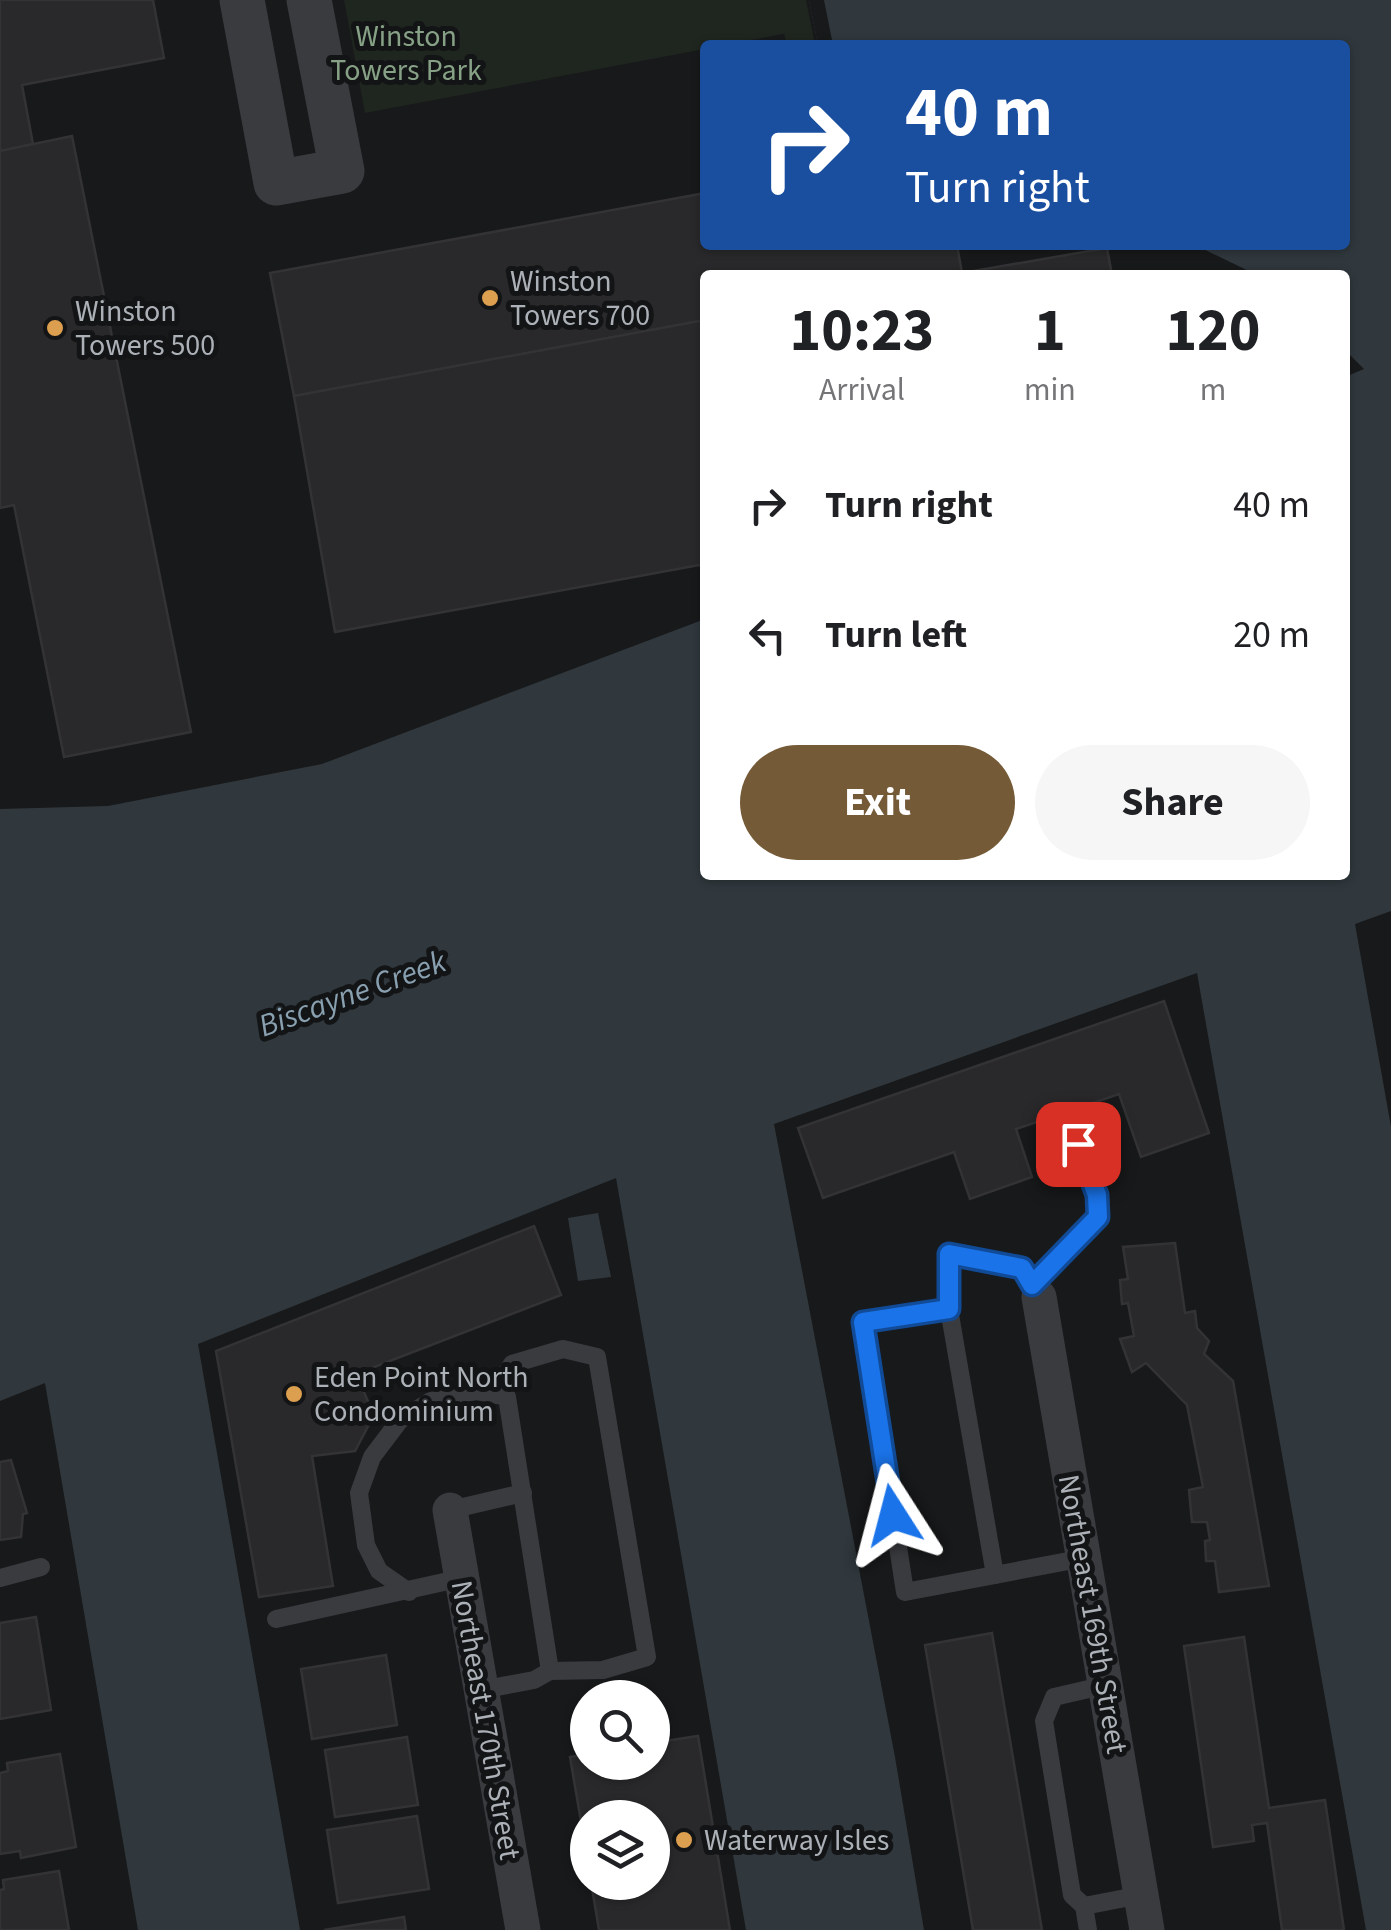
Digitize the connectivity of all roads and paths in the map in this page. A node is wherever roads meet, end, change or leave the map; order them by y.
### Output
1 (242, 0) edge
2 (309, 0) edge
3 (1078, 1144) dead end
4 (1036, 1291) junction
5 (949, 1309) junction
6 (493, 1394) junction
7 (523, 1493) junction
8 (450, 1510) joint
9 (1084, 1558) junction
10 (41, 1567) dead end
11 (995, 1575) junction
12 (0, 1578) edge
13 (462, 1578) junction
14 (409, 1592) junction
15 (276, 1619) dead end
16 (550, 1670) junction
17 (1106, 1685) junction
18 (481, 1690) junction
19 (1141, 1895) junction
20 (1084, 1906) junction
21 (523, 1930) edge
22 (1088, 1930) edge
23 (1147, 1930) edge

1 - 2 street
3 - 4 lane
4 - 5 lane
4 - 9 street, Northeast 169th Street
5 - 11 lane
5 - 11 lane
6 - 7 lane
6 - 14 lane
6 - 16 lane
7 - 8 lane
7 - 16 lane
8 - 13 street, Northeast 170th Street
9 - 11 lane
9 - 17 street, Northeast 169th Street
10 - 12 lane
13 - 14 lane
13 - 18 street, Northeast 170th Street
14 - 15 lane
16 - 18 lane
17 - 19 street, Northeast 169th Street
17 - 20 lane
18 - 21 street, Northeast 170th Street
19 - 20 lane
19 - 23 street, Northeast 169th Street
20 - 22 lane

